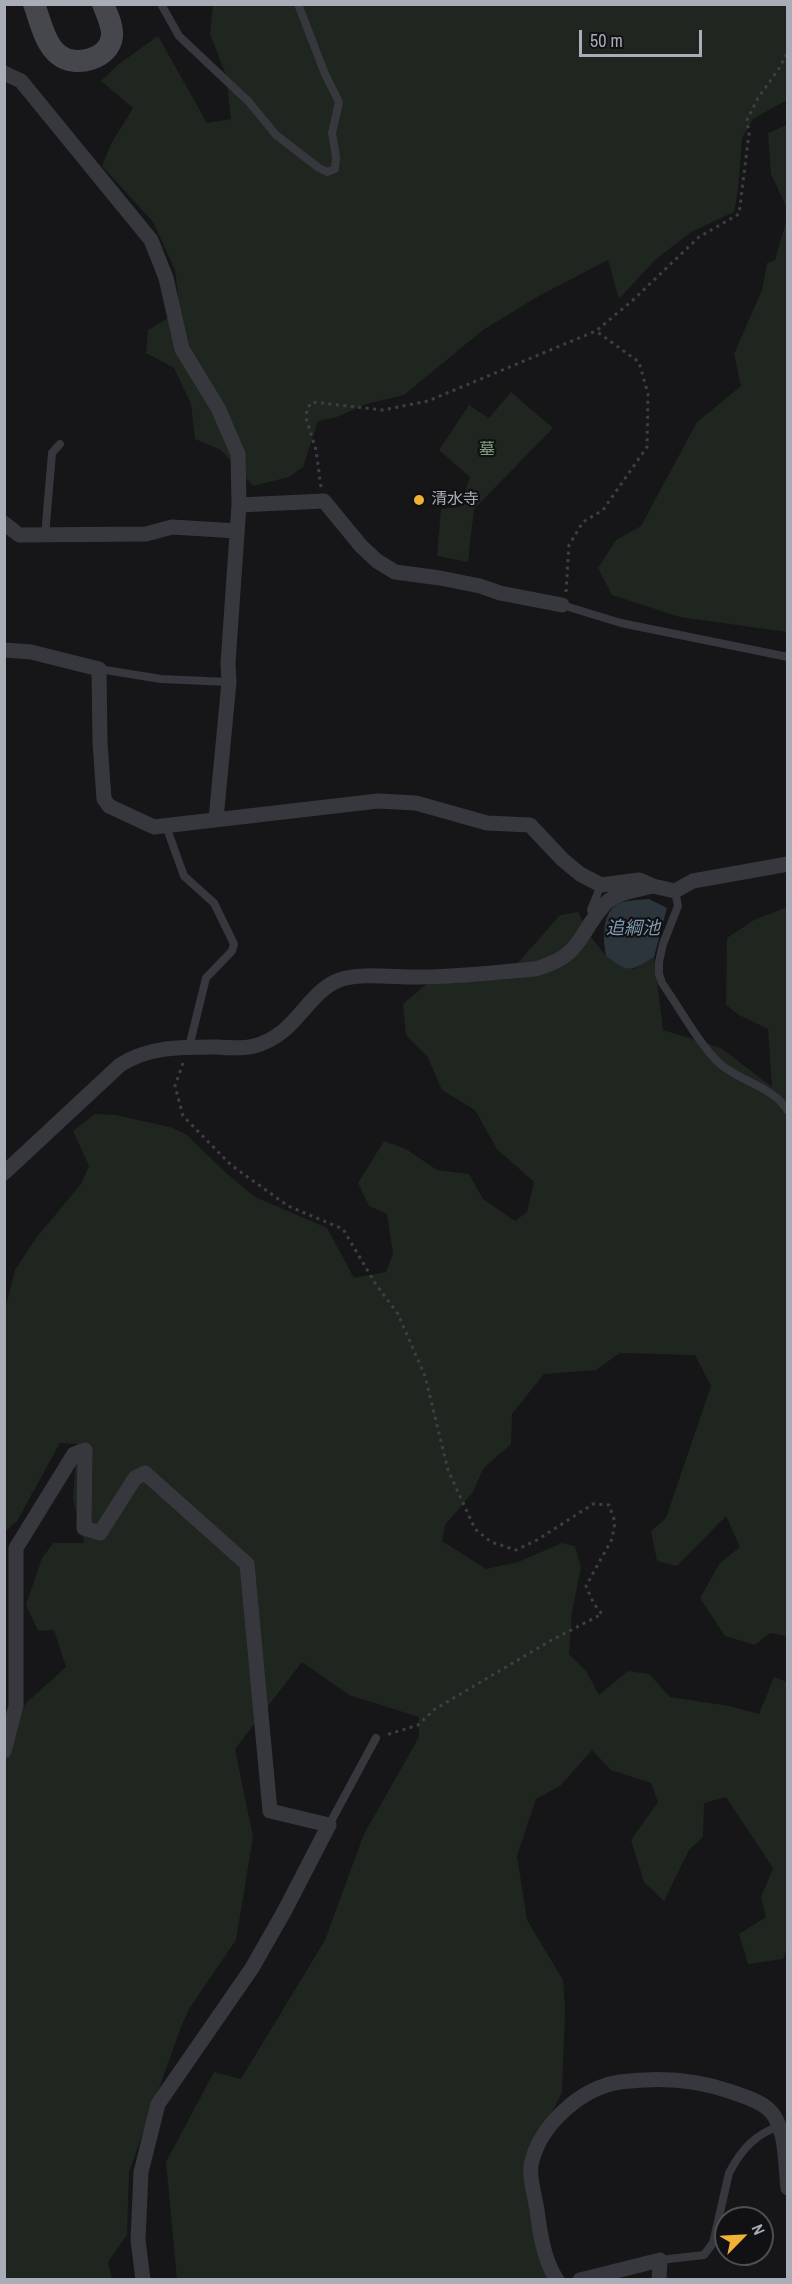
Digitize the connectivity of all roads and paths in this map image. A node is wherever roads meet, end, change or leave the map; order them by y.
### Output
1 (34, 4) edge
2 (103, 4) edge
3 (161, 4) edge
4 (298, 4) edge
5 (788, 52) edge
6 (4, 73) edge
7 (596, 331) junction
8 (60, 444) dead end
9 (324, 501) junction
10 (239, 505) junction
11 (5, 526) edge
12 (237, 531) junction
13 (45, 536) junction
14 (562, 605) junction
15 (4, 650) edge
16 (788, 657) edge
17 (99, 669) junction
18 (229, 682) junction
19 (216, 819) junction
20 (166, 826) junction
21 (788, 864) edge
22 (601, 885) junction
23 (653, 886) junction
24 (675, 891) junction
25 (595, 919) junction
26 (189, 1047) junction
27 (788, 1111) edge
28 (4, 1173) edge
29 (376, 1738) joint
30 (4, 1751) edge
31 (329, 1825) junction
32 (780, 2126) junction
33 (788, 2188) edge
34 (660, 2260) junction
35 (143, 2280) edge
36 (557, 2280) edge
37 (579, 2280) edge
38 (659, 2280) edge

1 - 2 street
3 - 4 lane
5 - 7 path
6 - 10 street
7 - 9 path
7 - 14 path
8 - 13 lane
9 - 10 street
9 - 14 street
10 - 12 street
11 - 13 street
12 - 13 street
12 - 18 street
14 - 16 lane
15 - 17 street
17 - 18 lane
17 - 20 street
18 - 19 street
19 - 20 street
19 - 22 street
20 - 26 lane
21 - 24 street
22 - 23 street
22 - 25 lane
23 - 24 street
23 - 25 street
24 - 27 lane
25 - 26 street
26 - 28 street
26 - 29 path
29 - 31 lane
30 - 31 street
31 - 35 street
32 - 33 street
32 - 34 lane
32 - 36 street
34 - 37 street
34 - 38 street

